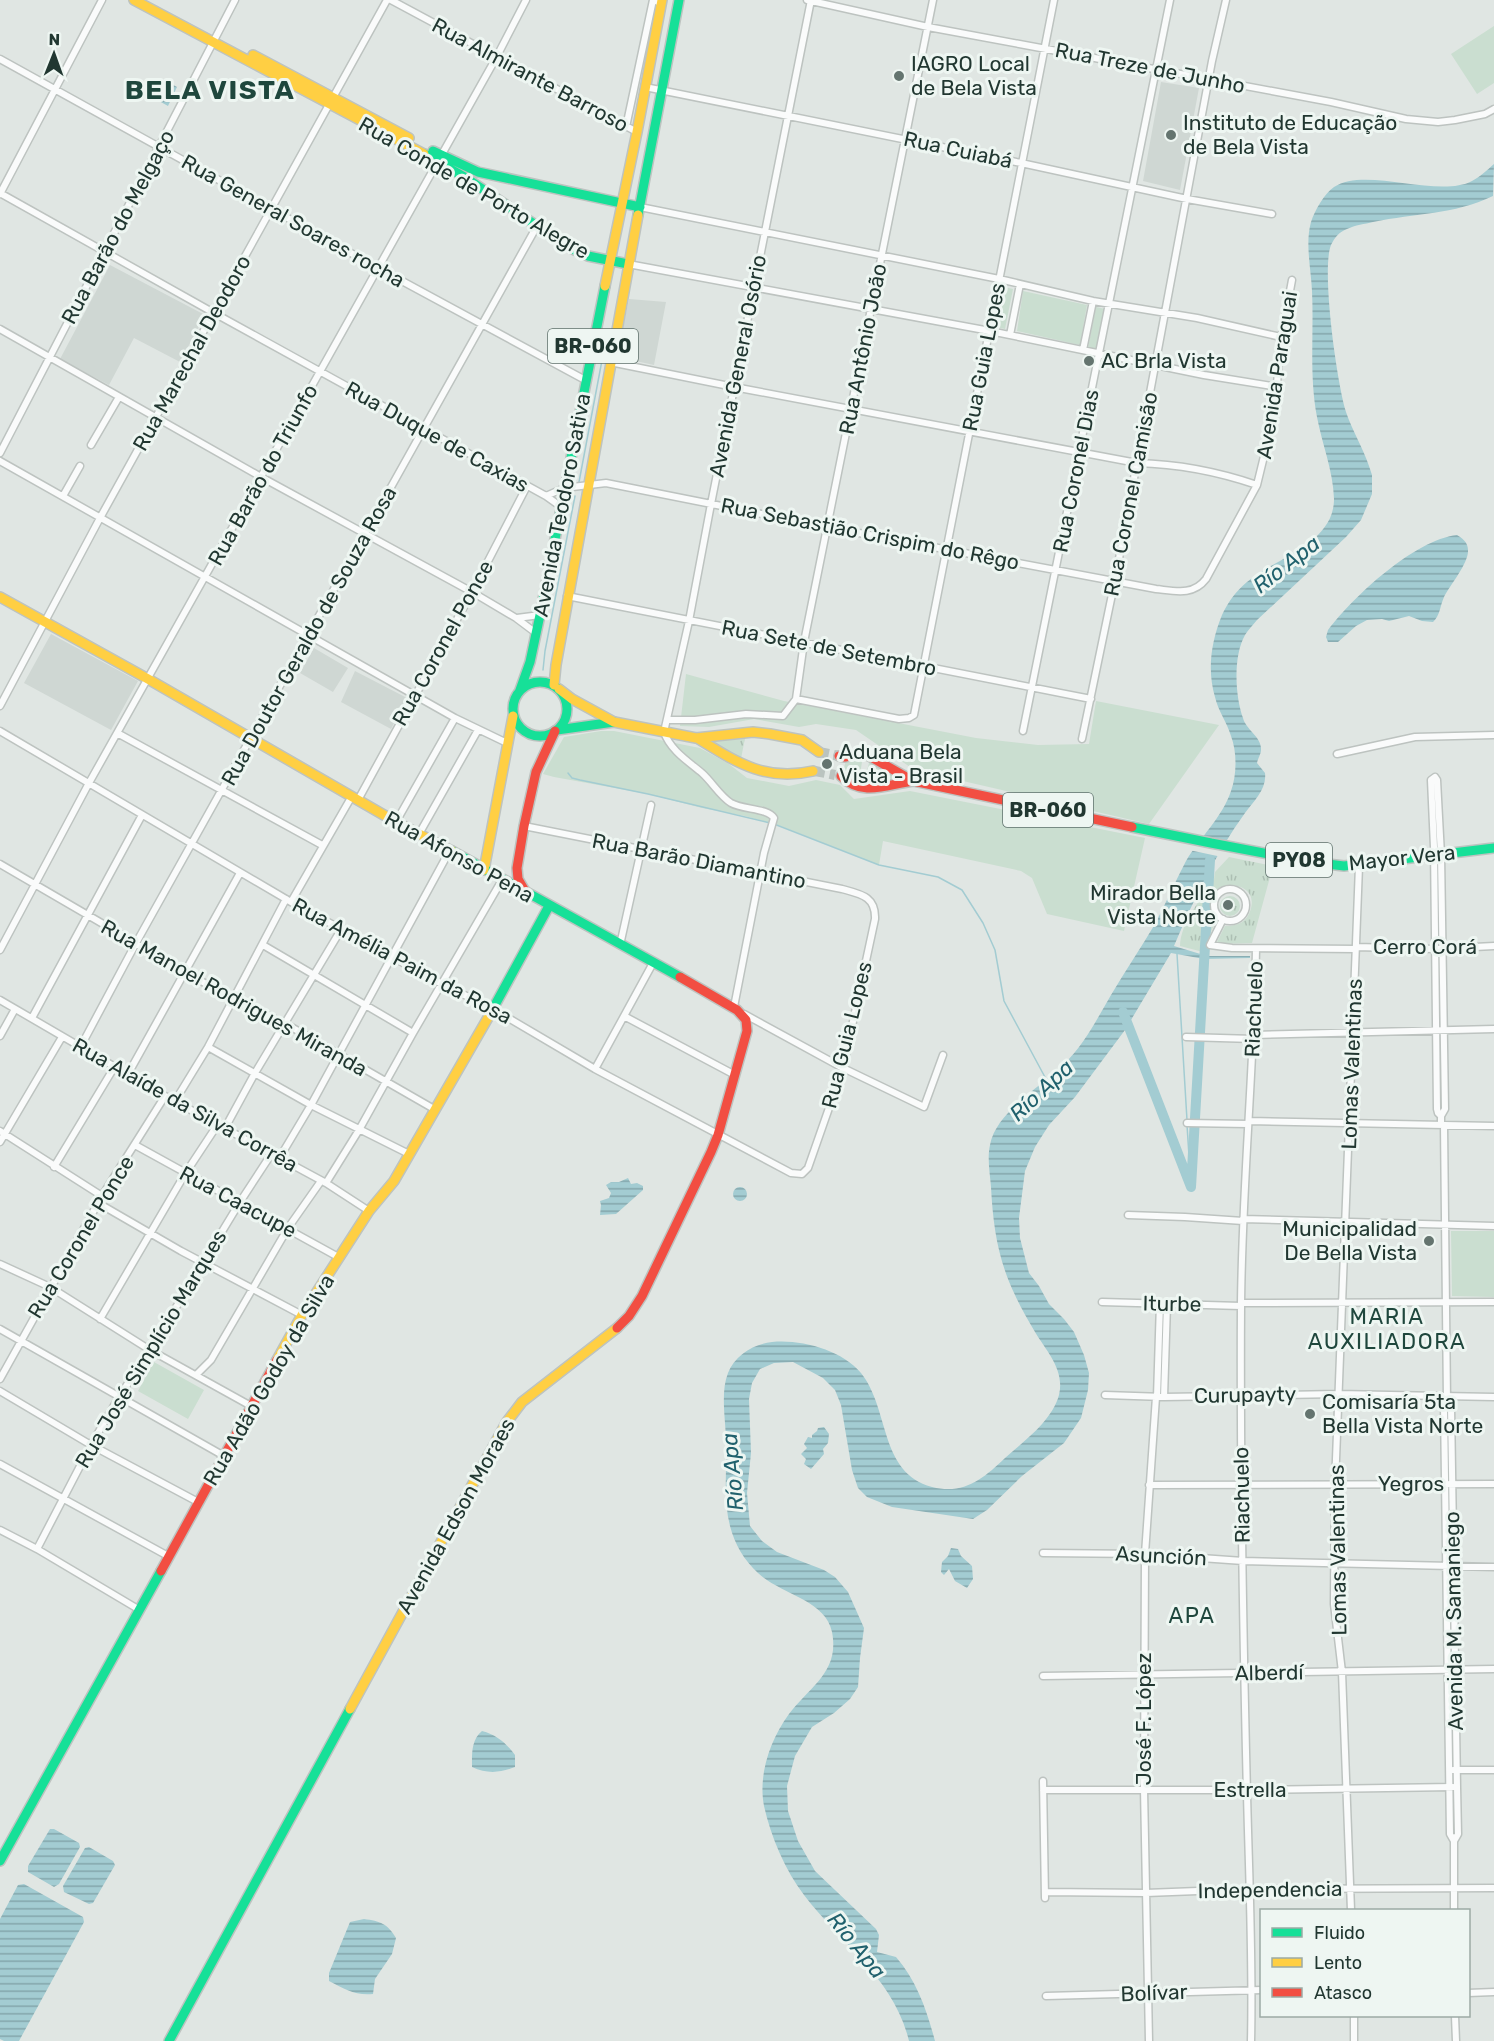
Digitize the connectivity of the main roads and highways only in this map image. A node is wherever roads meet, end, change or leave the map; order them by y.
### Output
1 (134, 0) edge
2 (149, 0) edge
3 (680, 0) edge
4 (659, 1) edge
5 (215, 39) junction
6 (439, 158) junction
7 (622, 204) junction
8 (640, 207) junction
9 (609, 262) junction
10 (628, 264) junction
11 (0, 597) edge
12 (557, 687) junction
13 (520, 690) junction
14 (513, 716) junction
15 (614, 722) junction
16 (556, 731) junction
17 (696, 738) junction
18 (913, 781) junction
19 (1211, 843) joint
20 (1494, 848) edge
21 (484, 870) junction
22 (526, 893) junction
23 (549, 906) junction
24 (744, 1014) joint
25 (0, 1861) edge
26 (169, 2041) edge

1 - 5 main road, Rua Conde de Porto Alegre
2 - 5 main road, Rua Conde de Porto Alegre
3 - 8 main road, Avenida Teodoro Sativa / BR-060
4 - 7 main road, Avenida Teodoro Sativa / BR-060
5 - 6 main road, Rua Conde de Porto Alegre
6 - 7 main road, Rua Conde de Porto Alegre
6 - 9 main road, Rua Conde de Porto Alegre
7 - 8 main road, Rua Conde de Porto Alegre
7 - 9 main road, Avenida Teodoro Sativa / BR-060
8 - 10 main road, Avenida Teodoro Sativa / BR-060
9 - 10 main road, Rua Conde de Porto Alegre
9 - 13 main road, Avenida Teodoro Sativa / BR-060
10 - 12 main road, Avenida Teodoro Sativa / BR-060
11 - 21 main road, Rua Afonso Pena
12 - 13 main road
12 - 15 main road
12 - 16 main road, BR-060
13 - 14 main road, BR-060
14 - 16 main road
14 - 21 main road
15 - 16 main road
15 - 17 main road
16 - 22 main road
17 - 17 main road
18 - 18 main road, BR-060
18 - 19 main road, BR-060
19 - 20 main road, Mayor Vera / PY08
21 - 22 main road, Rua Afonso Pena
22 - 23 main road, Rua Afonso Pena
23 - 24 main road, Rua Afonso Pena
23 - 25 main road, Rua Adão Godoy da Silva
24 - 26 main road, Avenida Edson Moraes

